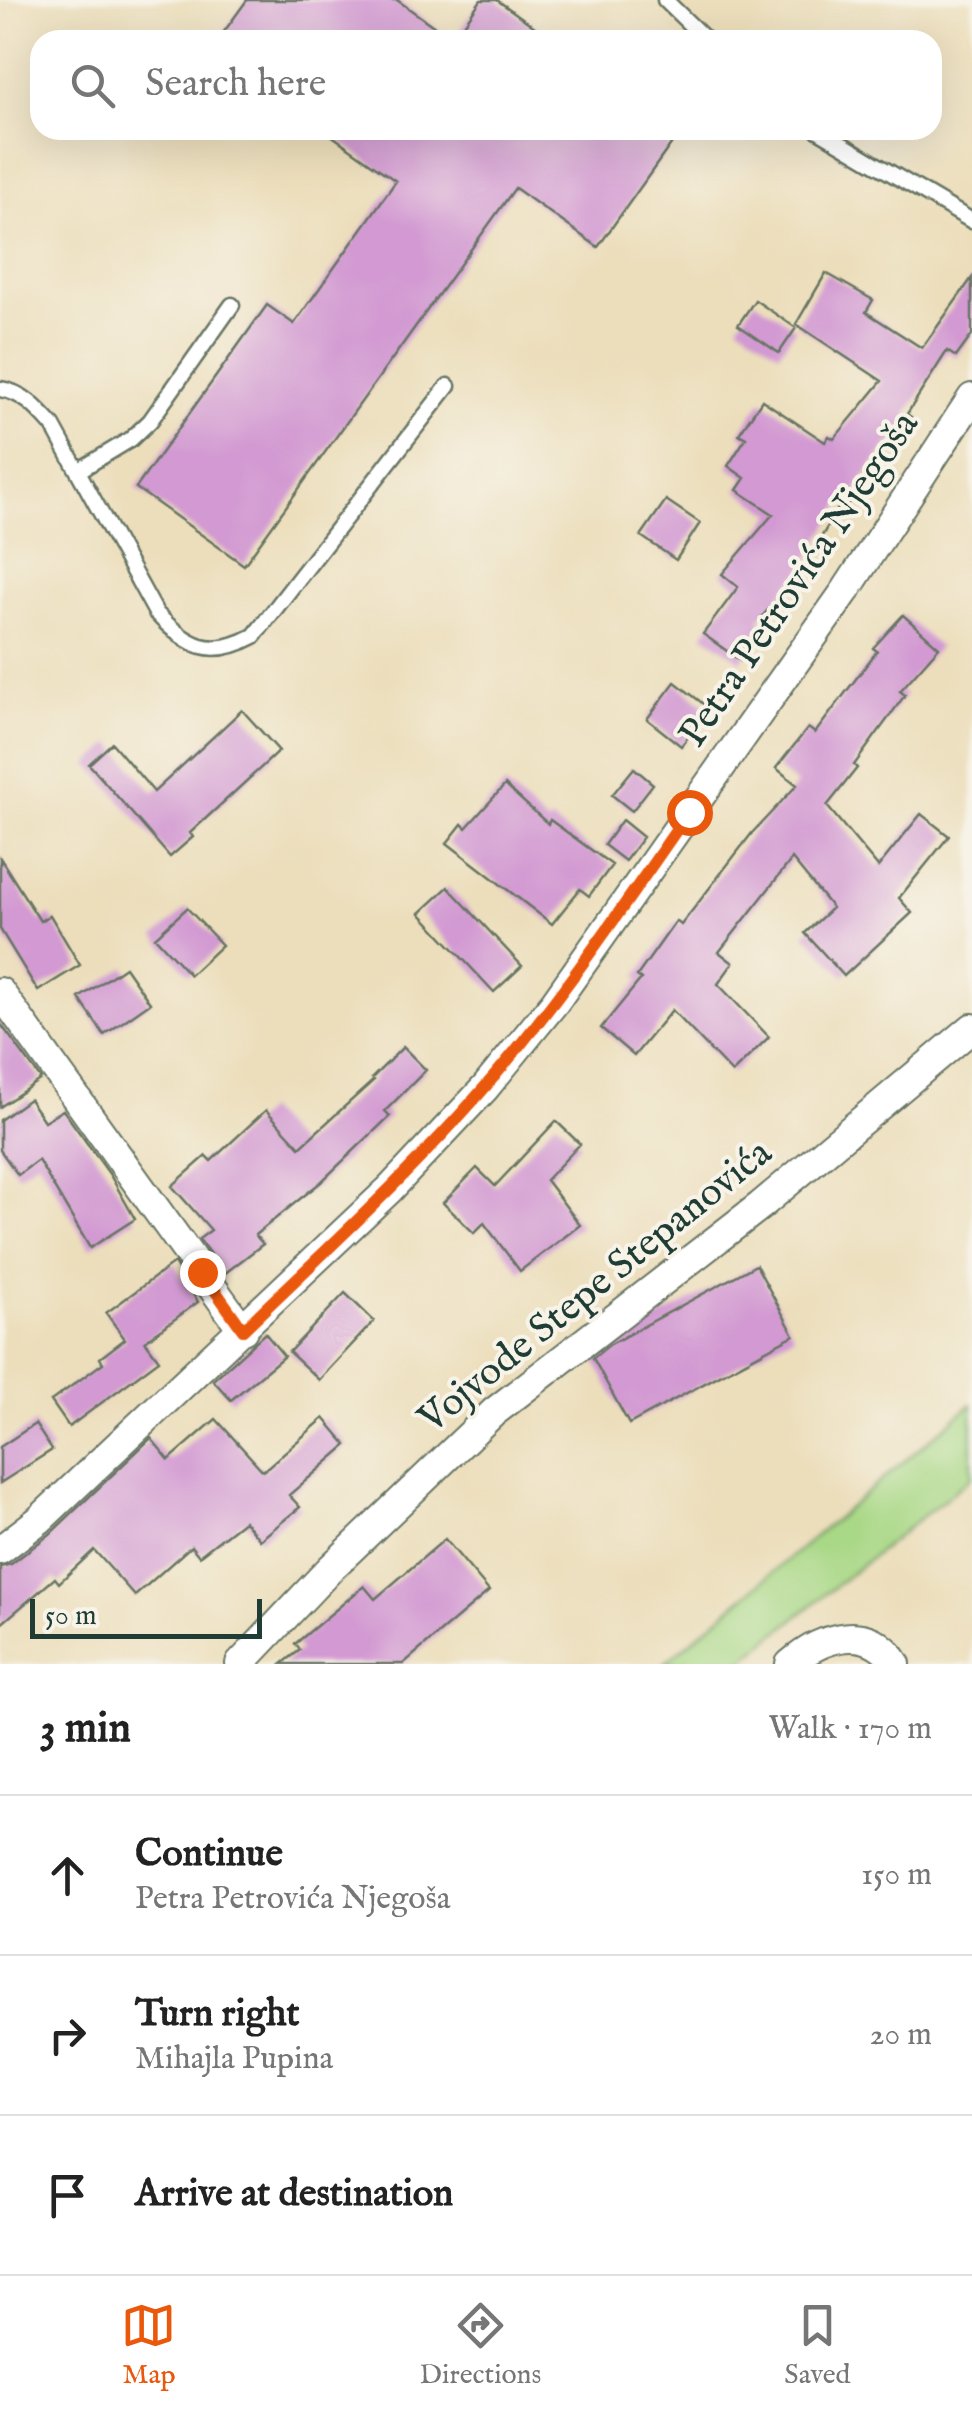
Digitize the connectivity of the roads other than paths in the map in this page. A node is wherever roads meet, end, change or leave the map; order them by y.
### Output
1 (665, 0) edge
2 (696, 30) edge
3 (835, 140) edge
4 (972, 220) edge
5 (232, 305) dead end
6 (448, 386) dead end
7 (0, 389) edge
8 (972, 398) edge
9 (78, 470) junction
10 (0, 992) edge
11 (972, 1028) edge
12 (243, 1330) junction
13 (0, 1550) edge
14 (240, 1664) edge
15 (790, 1664) edge
16 (896, 1664) edge

1 - 2 lane
3 - 4 lane
5 - 9 lane
6 - 9 lane
7 - 9 lane
8 - 12 street, Petra Petrovića Njegoša
10 - 12 street
11 - 14 street, Vojvode Stepe Stepanovića
12 - 13 street, Petra Petrovića Njegoša
15 - 16 street

